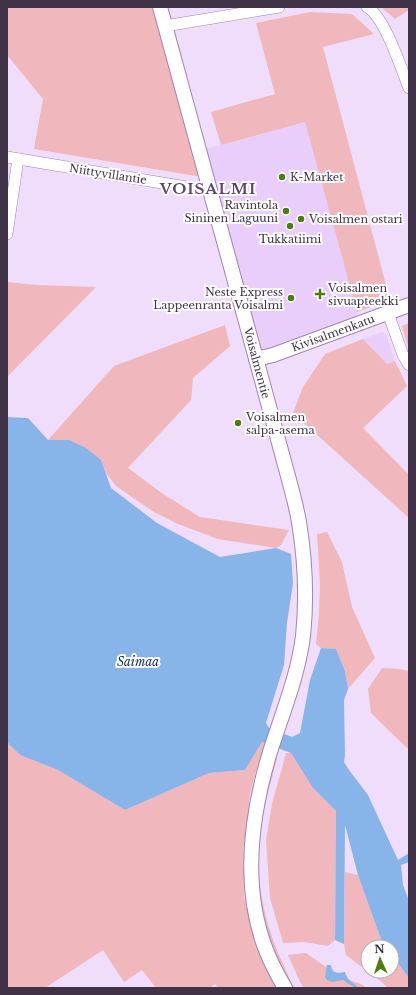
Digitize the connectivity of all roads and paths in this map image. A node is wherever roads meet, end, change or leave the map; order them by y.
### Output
1 (160, 7) edge
2 (279, 7) edge
3 (367, 7) edge
4 (165, 26) junction
5 (409, 88) edge
6 (12, 158) edge
7 (208, 188) junction
8 (7, 234) edge
9 (409, 305) edge
10 (388, 313) junction
11 (256, 359) junction
12 (409, 366) edge
13 (284, 988) edge

1 - 4 street, Voisalmentie
2 - 4 street
3 - 5 street
4 - 7 street, Voisalmentie
6 - 7 street, Niittyvillantie
6 - 8 street
7 - 11 street, Voisalmentie
9 - 10 street, Kivisalmenkatu
10 - 11 street, Kivisalmenkatu
10 - 12 street
11 - 13 street, Voisalmentie

